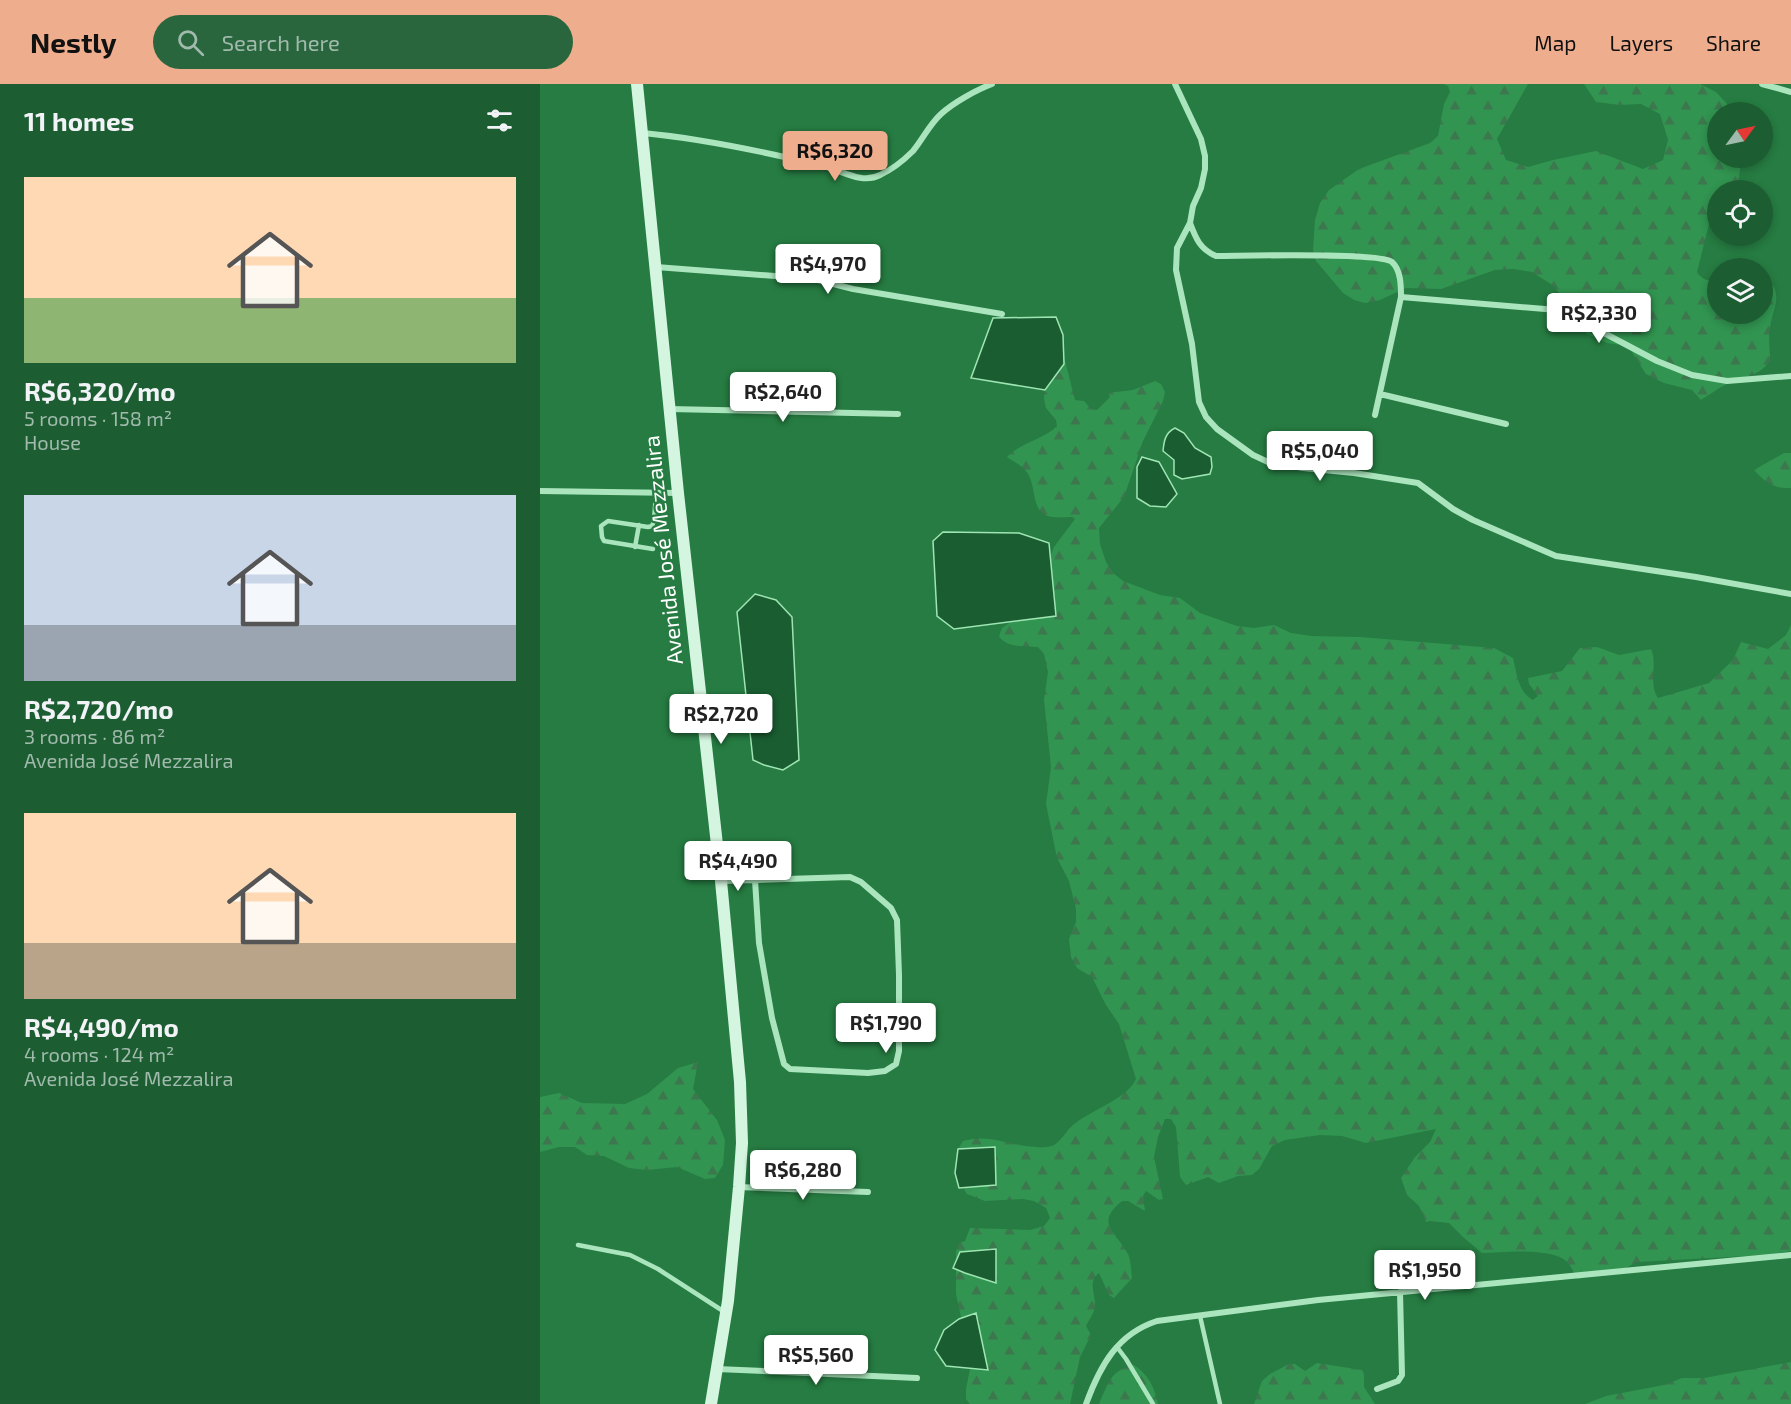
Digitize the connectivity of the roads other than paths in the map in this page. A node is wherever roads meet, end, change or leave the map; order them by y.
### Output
1 (637, 84) edge
2 (992, 84) edge
3 (1175, 84) edge
4 (1762, 84) edge
5 (1791, 92) edge
6 (642, 133) junction
7 (1190, 223) junction
8 (655, 267) junction
9 (1401, 297) junction
10 (1002, 314) dead end
11 (1791, 376) edge
12 (1380, 394) junction
13 (669, 409) junction
14 (898, 414) dead end
15 (1375, 415) dead end
16 (1506, 424) dead end
17 (540, 491) edge
18 (656, 493) junction
19 (678, 493) junction
20 (639, 525) junction
21 (636, 547) junction
22 (653, 549) dead end
23 (1791, 594) edge
24 (754, 880) junction
25 (720, 881) junction
26 (739, 1187) junction
27 (868, 1192) dead end
28 (578, 1245) dead end
29 (1791, 1255) edge
30 (1400, 1292) junction
31 (726, 1312) junction
32 (1200, 1316) junction
33 (1117, 1347) junction
34 (717, 1369) junction
35 (918, 1378) dead end
36 (1377, 1389) dead end
37 (711, 1404) edge
38 (1086, 1404) edge
39 (1153, 1404) edge
40 (1220, 1404) edge

1 - 6 main road, Avenida José Mezzalira
2 - 6 street
3 - 7 street
4 - 5 street
6 - 8 main road, Avenida José Mezzalira
7 - 9 street
7 - 23 street
8 - 10 street
8 - 13 main road, Avenida José Mezzalira
9 - 11 street
9 - 12 street
12 - 15 street
12 - 16 street
13 - 14 street
13 - 19 main road, Avenida José Mezzalira
17 - 18 street
18 - 19 street
18 - 20 lane
19 - 25 main road, Avenida José Mezzalira
20 - 21 lane
20 - 21 lane
21 - 22 lane
24 - 24 street
24 - 25 street
25 - 26 main road, Avenida José Mezzalira
26 - 27 street
26 - 31 main road, Avenida José Mezzalira
28 - 31 lane
29 - 30 street
30 - 32 street
30 - 36 street
31 - 34 main road, Avenida José Mezzalira
32 - 33 street
32 - 40 lane
33 - 38 street
33 - 39 lane
34 - 35 street
34 - 37 main road, Avenida José Mezzalira

